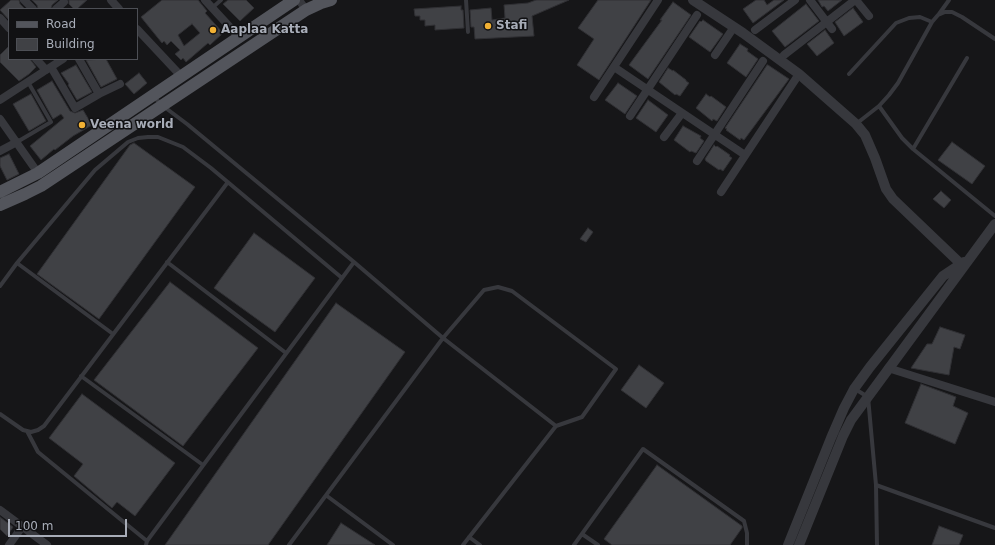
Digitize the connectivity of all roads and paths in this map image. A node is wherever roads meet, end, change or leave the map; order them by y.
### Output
1 (24, 0) edge
2 (111, 0) edge
3 (206, 0) edge
4 (221, 0) edge
5 (294, 0) edge
6 (331, 0) edge
7 (466, 0) edge
8 (658, 0) edge
9 (693, 0) edge
10 (795, 0) edge
11 (810, 0) edge
12 (856, 0) edge
13 (949, 0) edge
14 (64, 2) dead end
15 (302, 5) edge
16 (32, 8) edge
17 (57, 8) edge
18 (118, 8) edge
19 (212, 8) junction
20 (696, 15) dead end
21 (939, 15) junction
22 (869, 16) dead end
23 (0, 18) edge
24 (827, 21) junction
25 (932, 22) junction
26 (8, 27) edge
27 (734, 27) junction
28 (832, 29) dead end
29 (138, 30) edge
30 (755, 30) dead end
31 (468, 32) dead end
32 (239, 37) junction
33 (995, 39) edge
34 (784, 54) dead end
35 (716, 55) dead end
36 (967, 58) dead end
37 (37, 60) edge
38 (62, 60) edge
39 (80, 60) edge
40 (763, 61) dead end
41 (614, 67) junction
42 (48, 69) junction
43 (799, 74) junction
44 (849, 74) dead end
45 (180, 76) junction
46 (28, 82) junction
47 (120, 84) dead end
48 (647, 89) junction
49 (99, 94) junction
50 (152, 95) junction
51 (594, 97) dead end
52 (0, 100) edge
53 (163, 106) junction
54 (880, 106) junction
55 (682, 113) junction
56 (630, 116) dead end
57 (0, 119) edge
58 (856, 124) junction
59 (714, 134) junction
60 (664, 137) dead end
61 (17, 142) junction
62 (913, 149) junction
63 (0, 151) edge
64 (745, 155) junction
65 (697, 161) dead end
66 (38, 173) junction
67 (228, 182) junction
68 (0, 192) edge
69 (721, 192) dead end
70 (0, 205) edge
71 (995, 216) edge
72 (995, 224) edge
73 (167, 262) junction
74 (354, 262) junction
75 (17, 263) junction
76 (964, 263) junction
77 (342, 278) junction
78 (0, 286) edge
79 (113, 334) junction
80 (443, 338) junction
81 (286, 353) junction
82 (888, 368) junction
83 (81, 376) junction
84 (854, 389) junction
85 (868, 397) junction
86 (995, 402) edge
87 (0, 414) edge
88 (556, 426) junction
89 (26, 431) junction
90 (203, 466) junction
91 (876, 485) junction
92 (327, 496) junction
93 (0, 510) edge
94 (22, 527) junction
95 (995, 528) edge
96 (582, 534) junction
97 (469, 537) junction
98 (146, 543) edge
99 (9, 545) edge
100 (47, 545) edge
101 (289, 545) edge
102 (393, 545) edge
103 (463, 545) edge
104 (480, 545) edge
105 (574, 545) edge
106 (598, 545) edge
107 (747, 545) edge
108 (788, 545) edge
109 (799, 545) edge
110 (878, 545) edge

1 - 16 street
2 - 18 street
3 - 19 street
4 - 19 lane
5 - 32 main road
6 - 15 main road
7 - 31 lane
8 - 41 street
9 - 27 street
10 - 30 street
11 - 24 street
12 - 22 street
12 - 24 street
13 - 21 lane
14 - 17 street
15 - 53 main road
19 - 32 street
20 - 48 street
21 - 25 lane
21 - 33 lane
23 - 26 street
24 - 28 street
24 - 34 street
25 - 44 lane
25 - 54 lane
27 - 35 street
27 - 43 street
29 - 45 street
32 - 45 main road
36 - 62 lane
37 - 42 street
38 - 42 street
39 - 49 street
40 - 59 street
41 - 48 street
41 - 51 street
42 - 46 street
42 - 49 street
43 - 58 street
43 - 64 street
45 - 50 main road
46 - 52 street
46 - 61 lane
47 - 49 street
48 - 55 street
48 - 56 street
50 - 53 lane
50 - 66 main road
53 - 70 main road
53 - 74 lane
54 - 58 lane
54 - 62 lane
55 - 59 street
55 - 60 street
57 - 61 street
58 - 76 street
59 - 64 street
59 - 65 street
61 - 63 street
61 - 66 street
62 - 71 lane
64 - 69 street
66 - 68 main road
67 - 73 lane
67 - 75 lane
67 - 77 lane
72 - 76 street
73 - 79 lane
73 - 81 lane
74 - 77 lane
74 - 80 lane
75 - 78 lane
75 - 79 lane
76 - 82 street
76 - 84 street
77 - 81 lane
79 - 83 lane
80 - 88 lane
80 - 88 lane
80 - 92 lane
81 - 90 lane
82 - 85 street
82 - 86 street
83 - 89 lane
83 - 90 lane
84 - 85 lane
84 - 108 street
85 - 91 lane
85 - 109 street
87 - 89 lane
88 - 97 lane
89 - 98 lane
90 - 98 lane
91 - 95 lane
91 - 110 lane
92 - 101 lane
92 - 102 lane
93 - 94 street
94 - 99 street
94 - 100 street
96 - 105 lane
96 - 106 lane
96 - 107 lane
97 - 103 lane
97 - 104 lane

